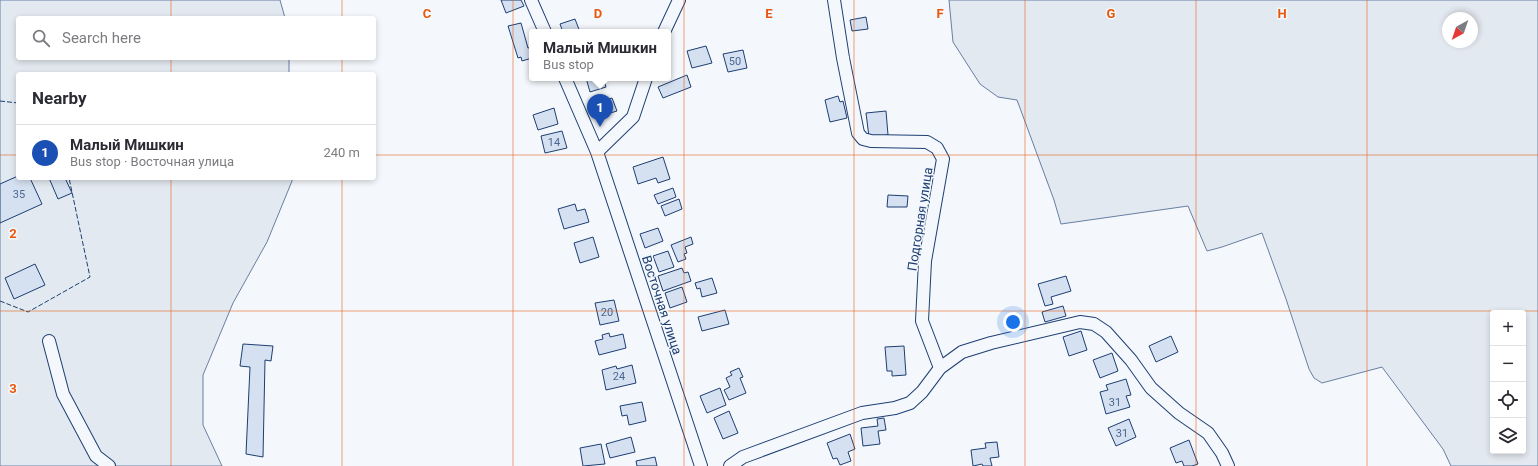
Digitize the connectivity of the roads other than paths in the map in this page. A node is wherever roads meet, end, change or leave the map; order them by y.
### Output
1 (531, 0) edge
2 (678, 0) edge
3 (834, 0) edge
4 (544, 29) edge
5 (665, 29) edge
6 (566, 81) edge
7 (645, 81) edge
8 (597, 152) junction
9 (49, 341) dead end
10 (940, 368) junction
11 (109, 466) edge
12 (701, 466) edge
13 (730, 466) edge
14 (1228, 466) edge

1 - 4 street
2 - 5 street
3 - 10 street, Подгорная улица
6 - 8 street, Восточная улица
7 - 8 street
8 - 12 street, Восточная улица
9 - 11 street
10 - 13 street
10 - 14 street

